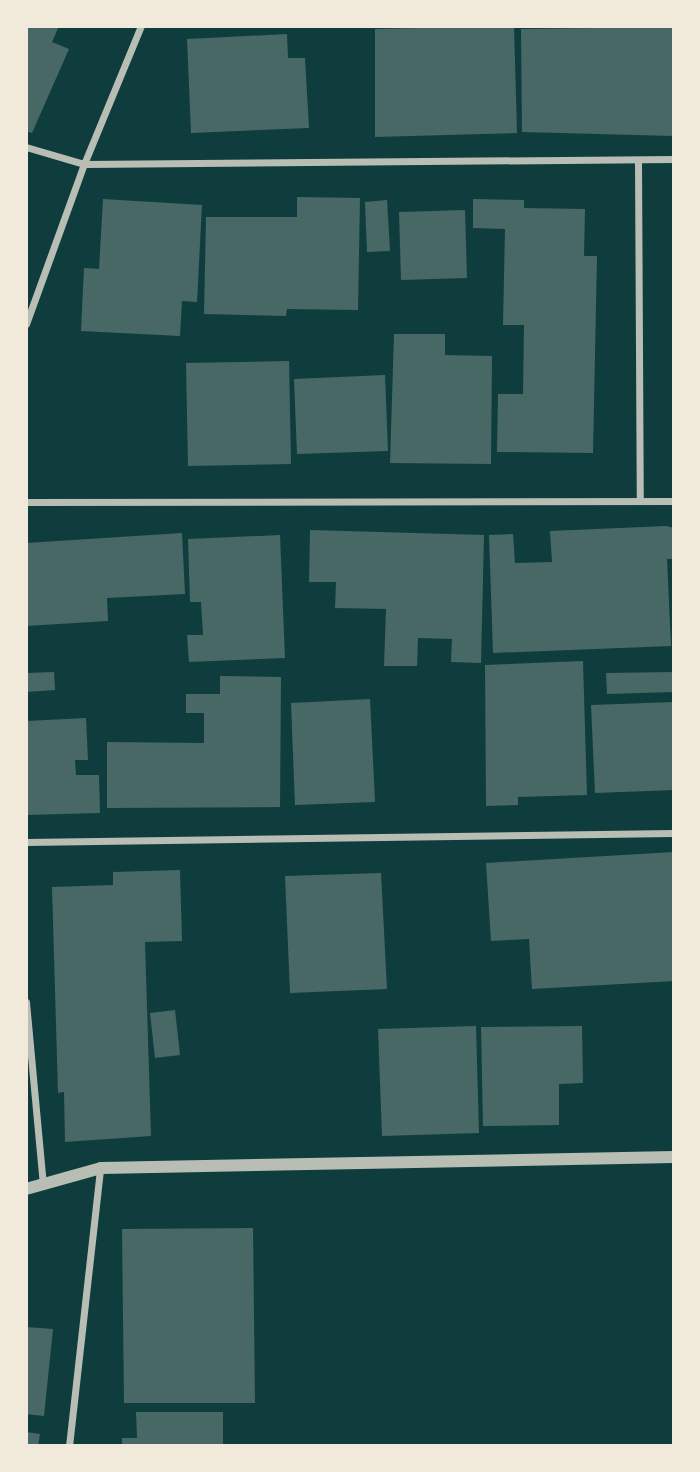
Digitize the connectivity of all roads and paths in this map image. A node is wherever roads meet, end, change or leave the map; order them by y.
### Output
1 (141, 26) edge
2 (26, 147) edge
3 (674, 159) edge
4 (638, 160) junction
5 (84, 164) junction
6 (26, 324) edge
7 (640, 501) junction
8 (674, 501) edge
9 (26, 502) edge
10 (674, 833) edge
11 (26, 842) edge
12 (26, 1002) edge
13 (674, 1157) edge
14 (101, 1168) junction
15 (43, 1186) junction
16 (26, 1189) edge
17 (69, 1446) edge

1 - 5 street
2 - 5 street
3 - 4 street
4 - 5 street
4 - 7 street
5 - 6 street
7 - 8 street
7 - 9 street
10 - 11 street
12 - 15 street
13 - 14 street
14 - 15 street
14 - 17 street
15 - 16 street

